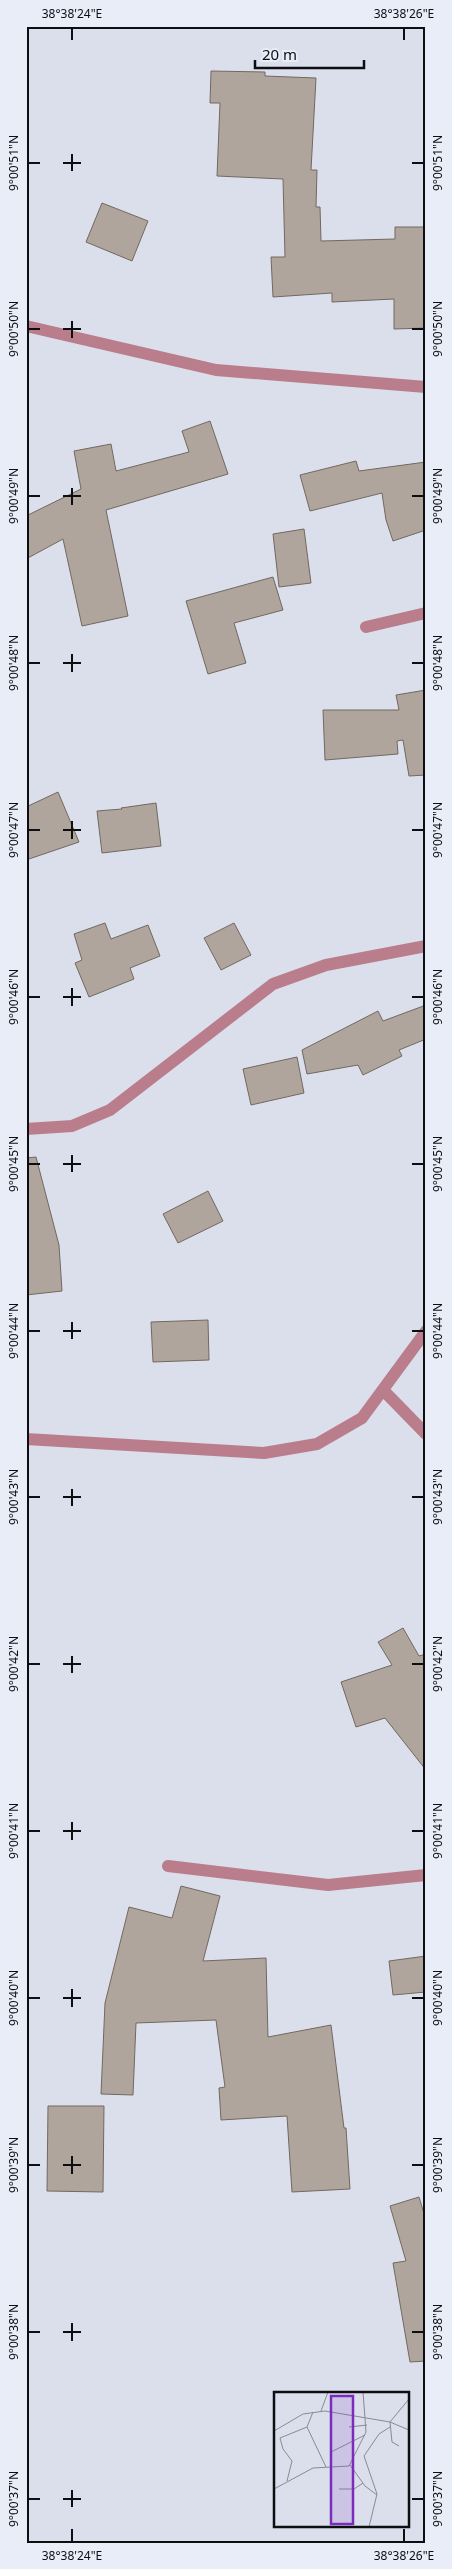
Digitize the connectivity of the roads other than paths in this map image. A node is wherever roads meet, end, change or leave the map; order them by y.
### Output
1 (26, 326) edge
2 (426, 387) edge
3 (426, 613) edge
4 (366, 627) dead end
5 (426, 946) edge
6 (26, 1129) edge
7 (426, 1331) edge
8 (382, 1390) junction
9 (426, 1434) edge
10 (26, 1439) edge
11 (168, 1866) dead end
12 (426, 1876) edge

1 - 2 street
3 - 4 street
5 - 6 street
7 - 8 street
8 - 9 street
8 - 10 street
11 - 12 street

